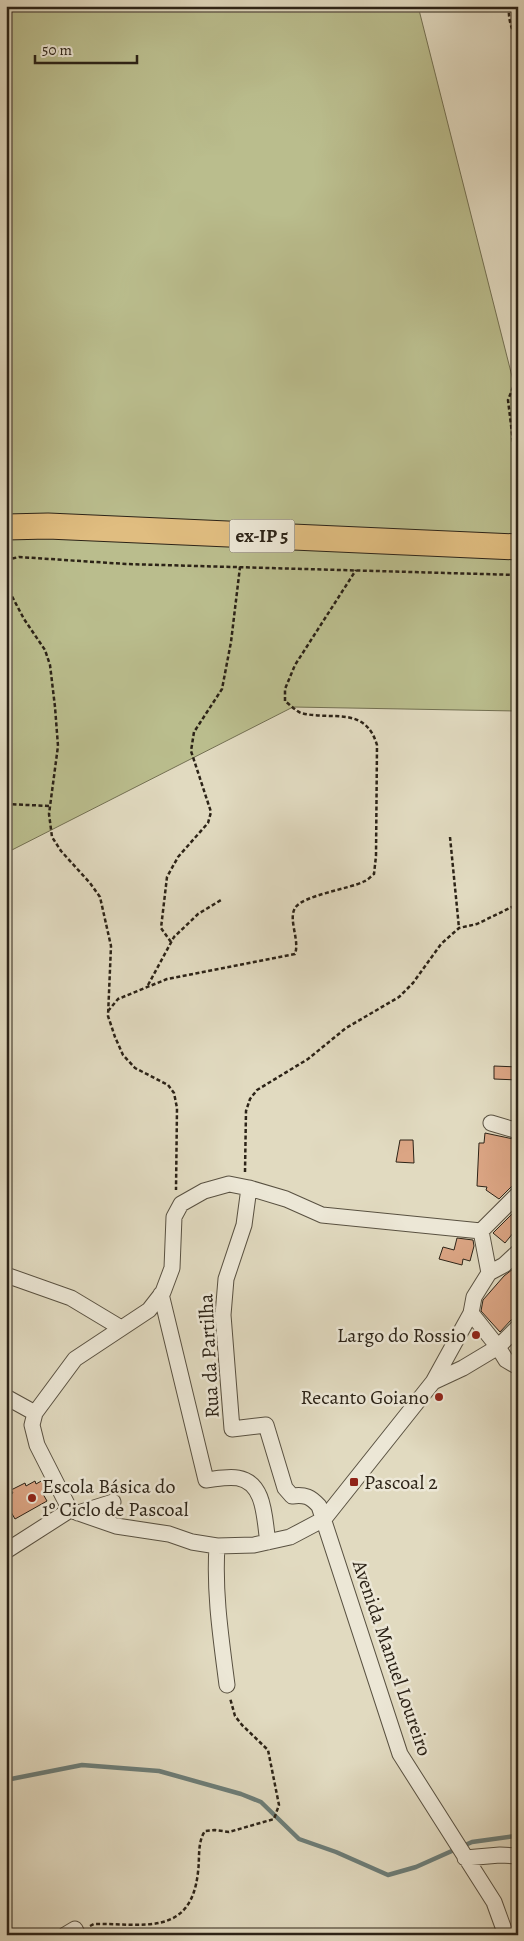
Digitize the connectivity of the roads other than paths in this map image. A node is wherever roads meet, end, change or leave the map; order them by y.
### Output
1 (6, 526) edge
2 (518, 547) edge
3 (490, 1123) dead end
4 (518, 1131) edge
5 (249, 1188) junction
6 (518, 1194) edge
7 (481, 1231) junction
8 (514, 1258) edge
9 (489, 1273) junction
10 (6, 1275) edge
11 (161, 1294) junction
12 (470, 1313) junction
13 (518, 1327) edge
14 (121, 1328) junction
15 (498, 1347) junction
16 (514, 1363) edge
17 (433, 1382) junction
18 (6, 1398) edge
19 (35, 1412) junction
20 (113, 1502) dead end
21 (74, 1511) junction
22 (324, 1519) junction
23 (268, 1542) junction
24 (217, 1546) junction
25 (6, 1551) edge
26 (227, 1684) road end
27 (518, 1856) edge
28 (466, 1858) junction
29 (506, 1935) edge

1 - 2 highway, ex-IP 5
3 - 4 street
5 - 7 street
5 - 11 street
5 - 22 street, Rua da Partilha
6 - 7 street
7 - 9 street
8 - 9 street
9 - 12 street
10 - 14 street
11 - 14 street
11 - 23 street
12 - 15 street
12 - 17 street
13 - 15 street
14 - 19 street
15 - 16 street
15 - 17 street
17 - 22 street
18 - 19 street
19 - 21 street
20 - 21 street
21 - 24 street
21 - 25 street
22 - 23 street
22 - 28 street, Avenida Manuel Loureiro
23 - 24 street
24 - 26 street
27 - 28 street
28 - 29 street, Avenida Manuel Loureiro

